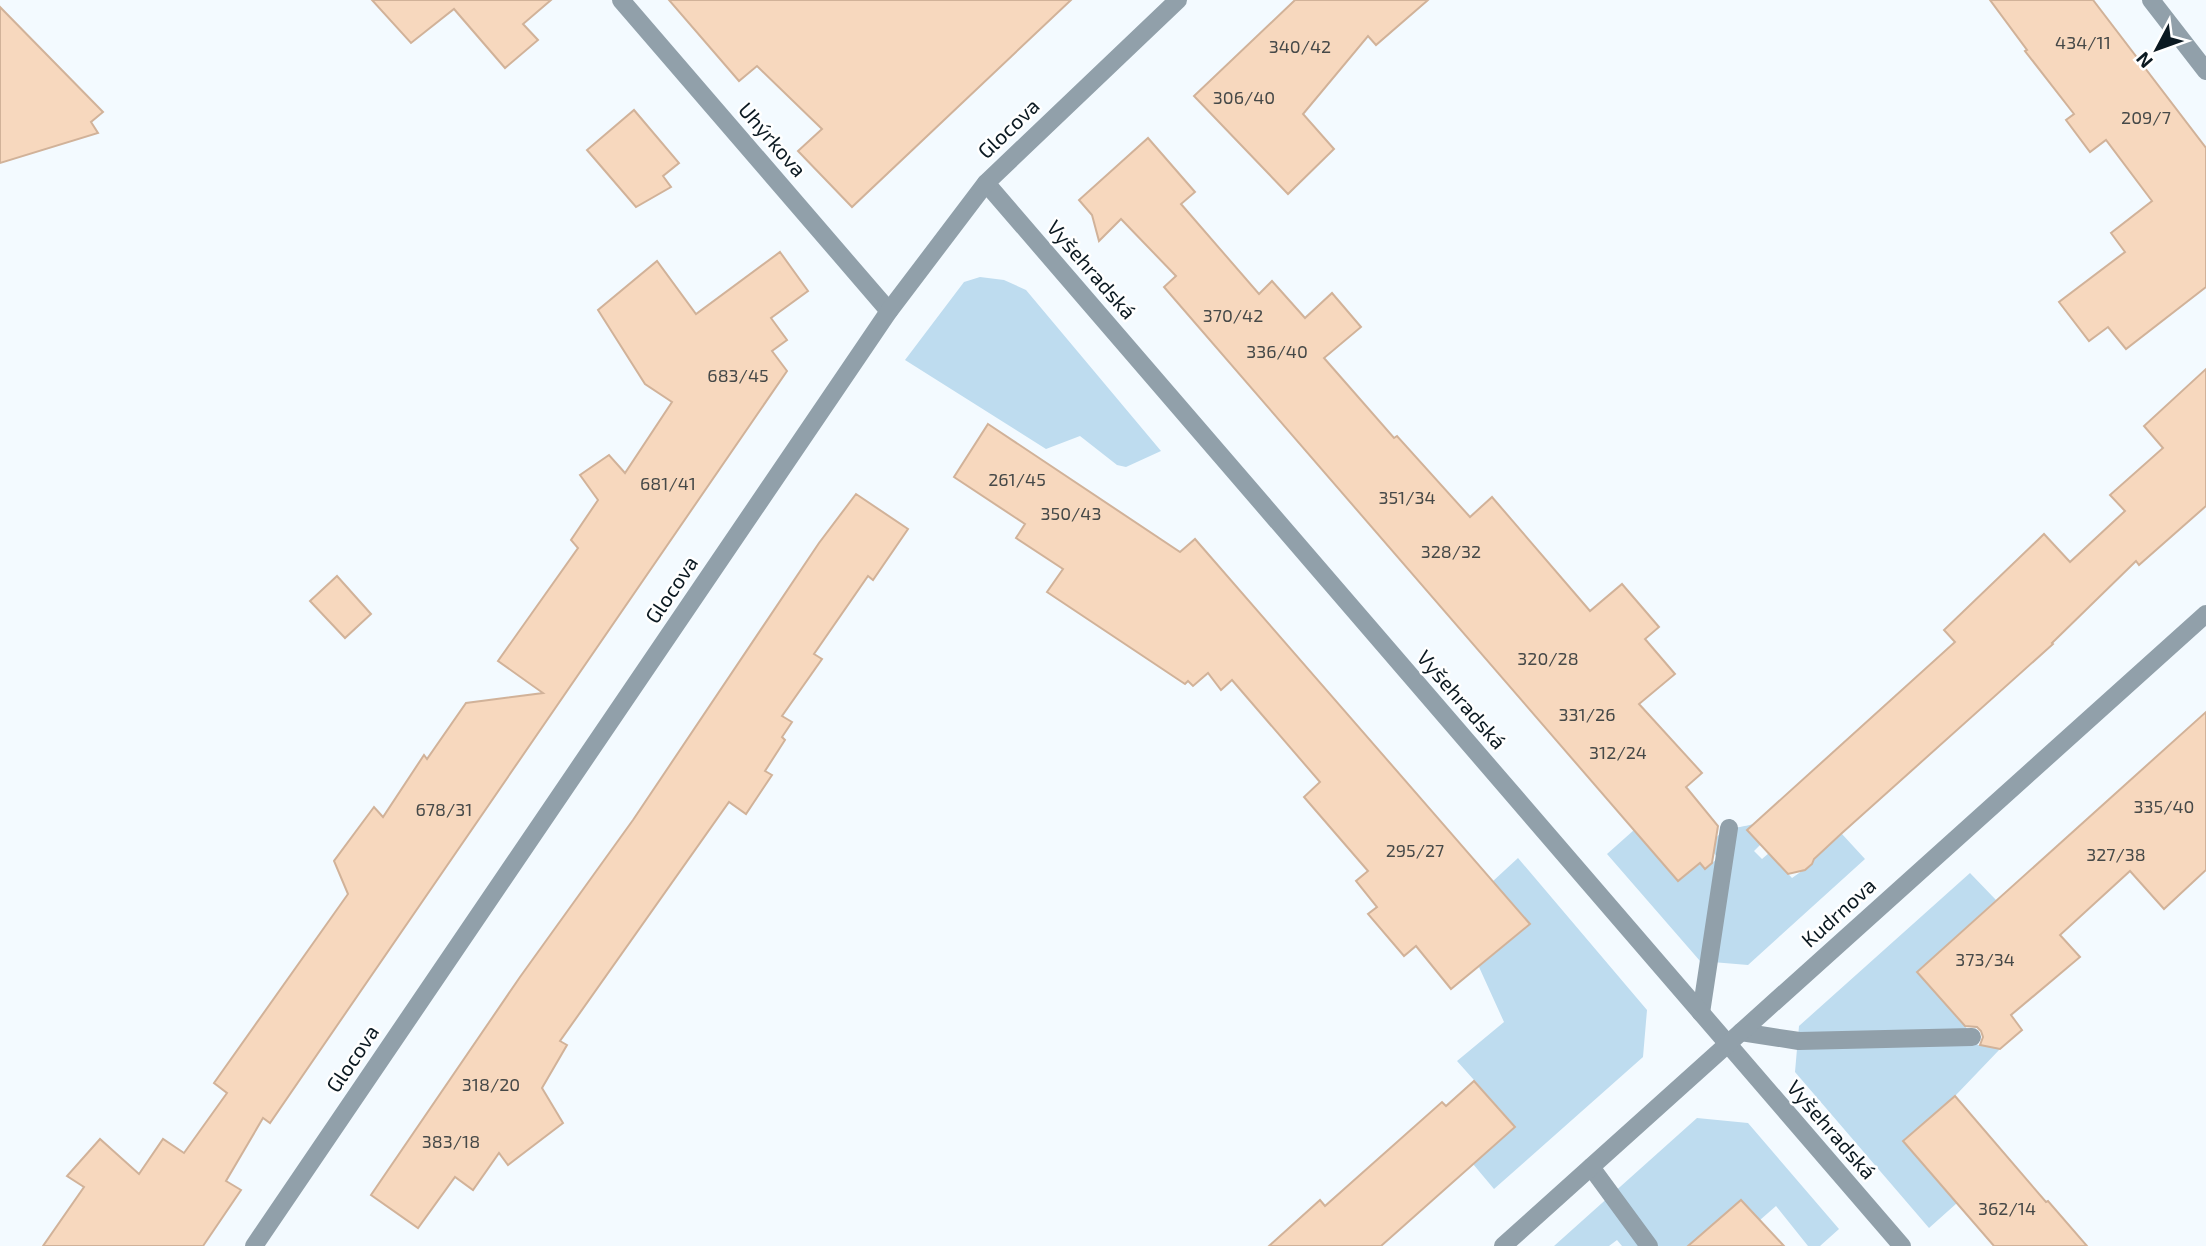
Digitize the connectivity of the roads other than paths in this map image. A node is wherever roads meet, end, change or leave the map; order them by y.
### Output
1 (621, 0) edge
2 (1178, 0) edge
3 (2151, 0) edge
4 (2206, 71) edge
5 (986, 183) junction
6 (889, 311) junction
7 (2206, 614) edge
8 (1729, 828) dead end
9 (1701, 1013) junction
10 (1741, 1032) junction
11 (1972, 1037) dead end
12 (1727, 1044) junction
13 (1591, 1167) junction
14 (254, 1246) edge
15 (1503, 1246) edge
16 (1648, 1246) edge
17 (1902, 1246) edge

1 - 6 street, Uhýrkova
2 - 5 street, Glocova
3 - 4 street
5 - 6 street, Glocova
5 - 9 street, Vyšehradská
6 - 14 street, Glocova
7 - 10 street, Kudrnova
8 - 9 street
9 - 12 street, Vyšehradská
10 - 11 street
10 - 12 street, Kudrnova
12 - 13 street, Kudrnova
12 - 17 street, Vyšehradská
13 - 15 street, Kudrnova
13 - 16 street

